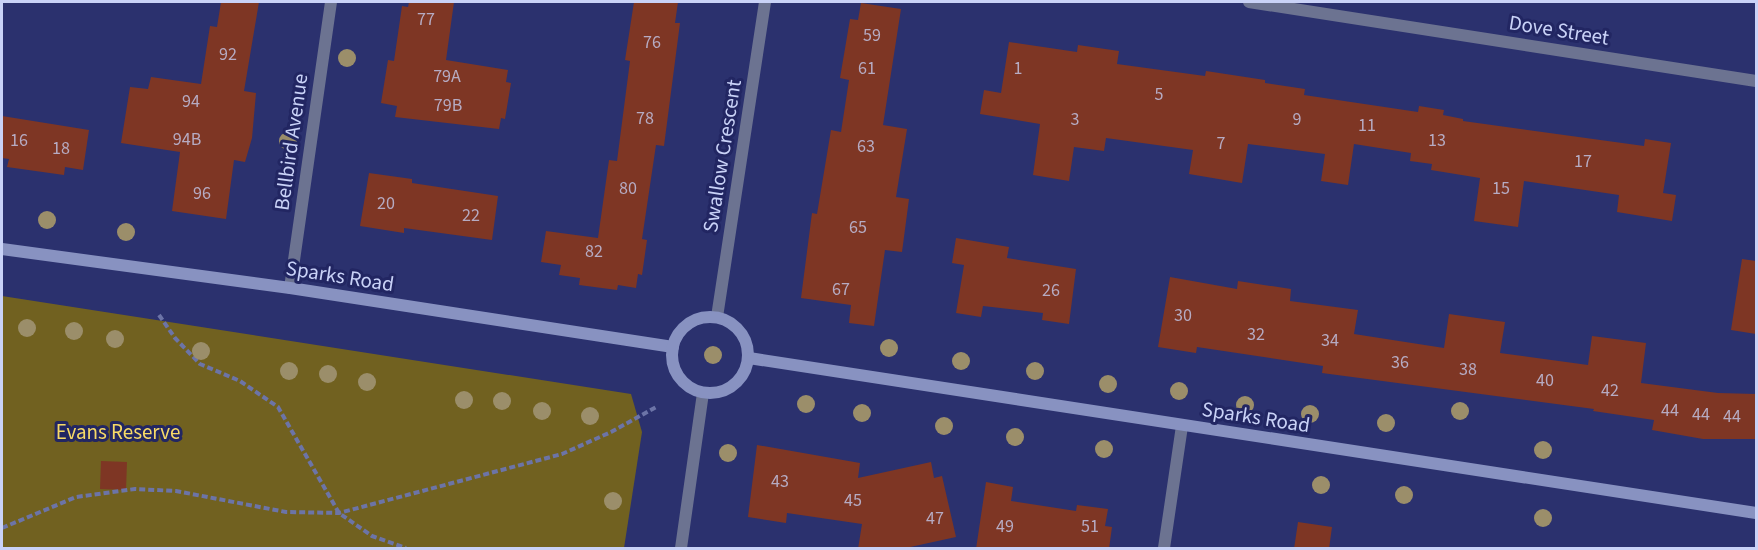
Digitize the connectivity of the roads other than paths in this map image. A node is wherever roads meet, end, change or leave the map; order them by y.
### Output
1 (331, 2) edge
2 (765, 2) edge
3 (1249, 2) edge
4 (1756, 81) edge
5 (2, 249) edge
6 (290, 288) junction
7 (717, 317) junction
8 (673, 347) junction
9 (749, 358) junction
10 (704, 393) junction
11 (1182, 426) junction
12 (1756, 513) edge
13 (681, 549) edge
14 (1164, 549) edge

1 - 6 street, Bellbird Avenue
2 - 7 street, Swallow Crescent
3 - 4 street, Dove Street
5 - 6 street, Sparks Road
6 - 8 street, Sparks Road
7 - 8 street
7 - 9 street
8 - 10 street
9 - 10 street
9 - 11 street, Sparks Road
10 - 13 street
11 - 12 street, Sparks Road
11 - 14 street

